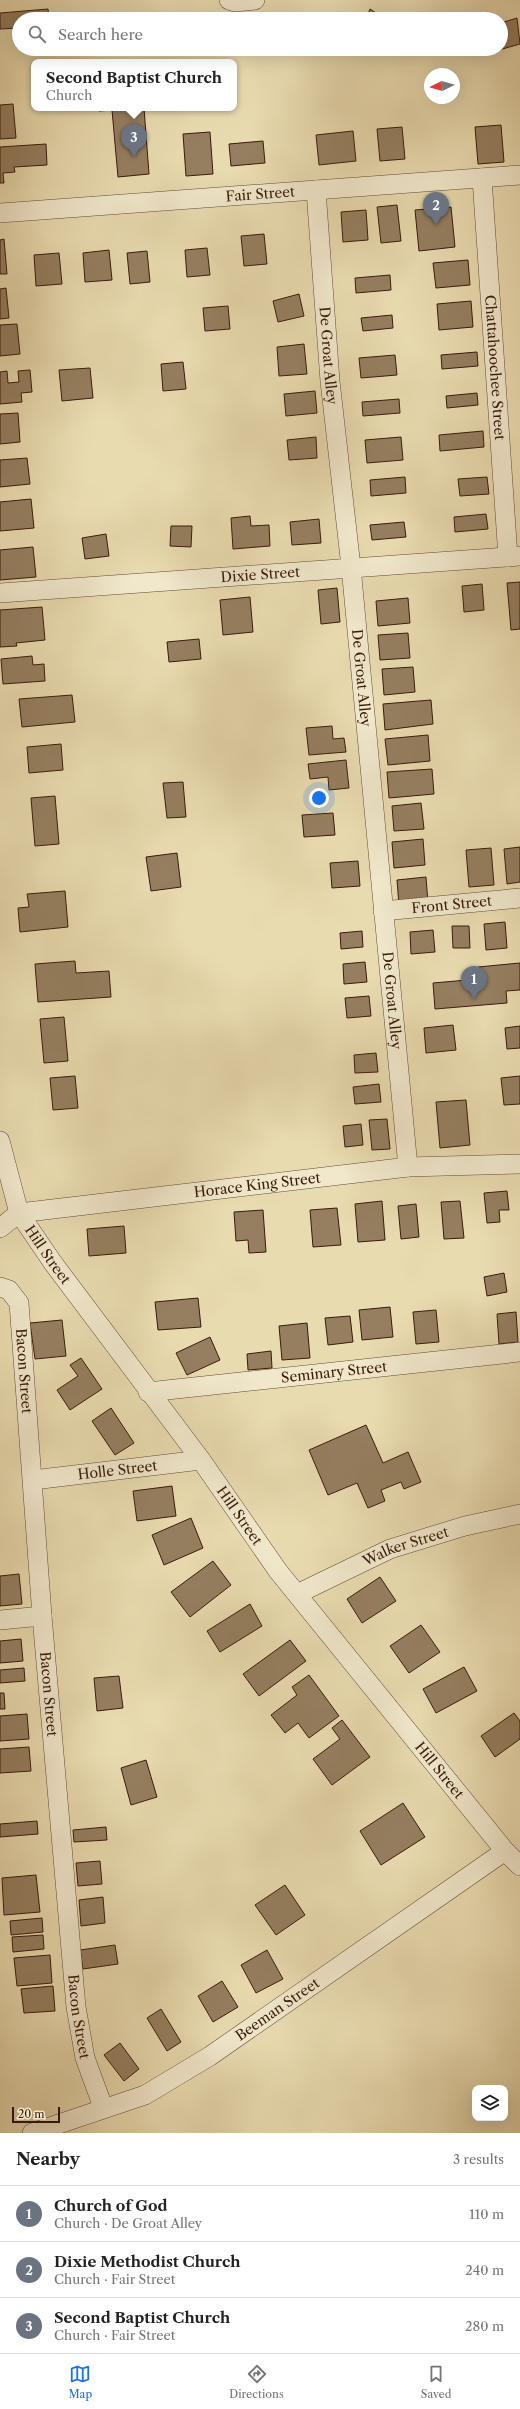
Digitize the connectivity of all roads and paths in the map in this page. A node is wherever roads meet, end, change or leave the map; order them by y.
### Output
1 (229, 0) edge
2 (255, 0) edge
3 (520, 175) edge
4 (482, 178) junction
5 (316, 190) junction
6 (0, 213) edge
7 (514, 556) edge
8 (351, 567) junction
9 (0, 593) edge
10 (520, 898) edge
11 (383, 911) junction
12 (0, 1141) edge
13 (520, 1164) edge
14 (408, 1167) junction
15 (19, 1213) junction
16 (0, 1228) edge
17 (0, 1287) edge
18 (520, 1352) edge
19 (148, 1392) junction
20 (201, 1460) junction
21 (33, 1480) junction
22 (520, 1514) edge
23 (297, 1594) junction
24 (42, 1616) junction
25 (0, 1620) edge
26 (506, 1851) junction
27 (520, 1866) edge
28 (103, 2108) junction
29 (32, 2133) edge

1 - 2 street
3 - 4 street, Fair Street
4 - 5 street, Fair Street
4 - 7 street, Chattahoochee Street
5 - 6 street, Fair Street
5 - 8 street, De Groat Alley
7 - 8 street, Dixie Street
8 - 9 street, Dixie Street
8 - 11 street, De Groat Alley
10 - 11 street, Front Street
11 - 14 street, De Groat Alley
12 - 15 street, Hill Street
13 - 14 street, Horace King Street
14 - 15 street, Horace King Street
15 - 16 street
15 - 19 street, Hill Street
17 - 21 street, Bacon Street
18 - 19 street, Seminary Street
19 - 20 street, Hill Street
20 - 21 street, Holle Street
20 - 23 street, Hill Street
21 - 24 street, Bacon Street
22 - 23 street, Walker Street
23 - 26 street, Hill Street
24 - 25 street
24 - 28 street, Bacon Street
26 - 27 street, Hill Street
26 - 28 street, Beeman Street
28 - 29 street, Beeman Street

